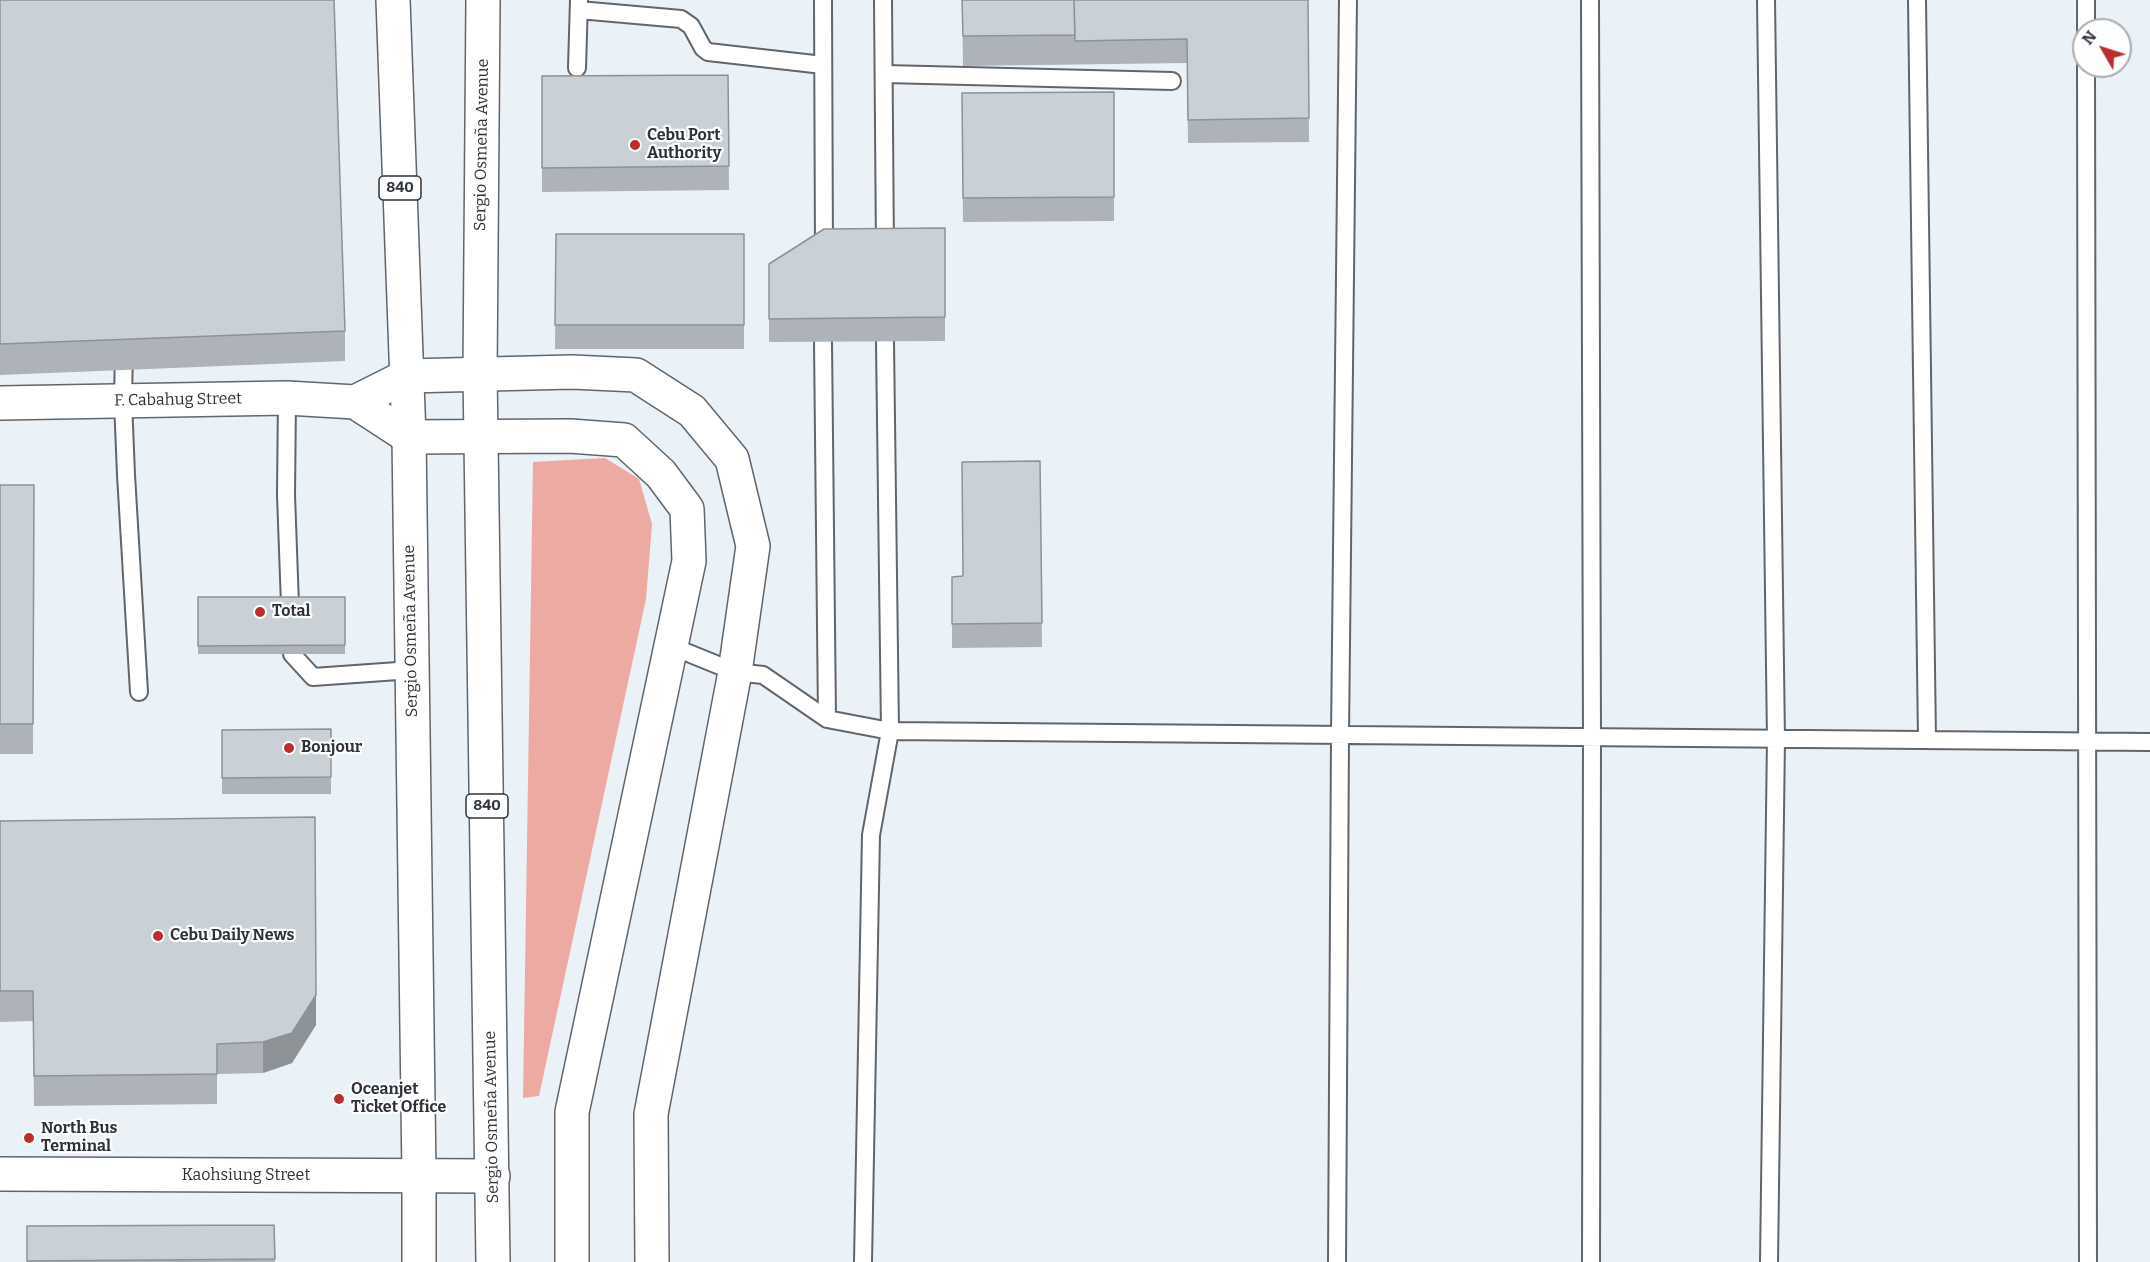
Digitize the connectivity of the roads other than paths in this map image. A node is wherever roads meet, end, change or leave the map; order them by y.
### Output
1 (393, 0) edge
2 (483, 0) edge
3 (823, 0) edge
4 (883, 0) edge
5 (1348, 0) edge
6 (1590, 0) edge
7 (1766, 0) edge
8 (1917, 0) edge
9 (2086, 0) edge
10 (579, 5) edge
11 (2086, 18) edge
12 (823, 65) junction
13 (578, 68) dead end
14 (885, 74) junction
15 (2086, 78) edge
16 (1172, 81) dead end
17 (885, 252) edge
18 (824, 253) edge
19 (125, 328) edge
20 (823, 342) edge
21 (885, 342) edge
22 (480, 373) junction
23 (407, 376) junction
24 (287, 398) junction
25 (123, 401) junction
26 (355, 402) junction
27 (0, 403) edge
28 (482, 435) junction
29 (409, 437) junction
30 (290, 605) edge
31 (671, 646) junction
32 (292, 654) edge
33 (412, 670) junction
34 (735, 672) junction
35 (139, 692) dead end
36 (826, 719) junction
37 (890, 731) junction
38 (1340, 735) junction
39 (1592, 737) junction
40 (1776, 739) junction
41 (1927, 740) junction
42 (2086, 742) junction
43 (2150, 742) edge
44 (0, 1174) edge
45 (493, 1176) junction
46 (419, 1177) junction
47 (419, 1262) edge
48 (493, 1262) edge
49 (572, 1262) edge
50 (652, 1262) edge
51 (863, 1262) edge
52 (1337, 1262) edge
53 (1591, 1262) edge
54 (1769, 1262) edge
55 (2088, 1262) edge

1 - 23 main road, Sergio Osmeña Avenue / 840
2 - 22 main road, Sergio Osmeña Avenue / 840
3 - 12 lane
4 - 14 lane
5 - 38 lane
6 - 39 lane
7 - 40 lane
8 - 41 lane
9 - 11 lane
10 - 12 lane
10 - 13 lane
12 - 18 lane
14 - 16 lane
14 - 17 lane
15 - 42 lane
19 - 25 lane
20 - 36 lane
21 - 37 lane
22 - 23 main road, F. Cabahug Street
22 - 28 main road, Sergio Osmeña Avenue / 840
22 - 34 main road, F. Cabahug Street
23 - 26 main road, F. Cabahug Street
23 - 29 main road, Sergio Osmeña Avenue / 840
24 - 25 main road, F. Cabahug Street
24 - 26 main road, F. Cabahug Street
24 - 30 lane
25 - 27 main road, F. Cabahug Street
25 - 35 lane
26 - 29 main road, F. Cabahug Street
28 - 29 main road
28 - 31 main road
28 - 45 main road, Sergio Osmeña Avenue / 840
29 - 33 main road, Sergio Osmeña Avenue / 840
31 - 34 lane
31 - 49 main road
32 - 33 lane
33 - 46 main road, Sergio Osmeña Avenue / 840
34 - 36 lane
34 - 50 main road, F. Cabahug Street
36 - 37 lane
37 - 38 lane
37 - 51 lane
38 - 39 lane
38 - 52 lane
39 - 40 lane
39 - 53 lane
40 - 41 lane
40 - 54 lane
41 - 42 lane
42 - 43 lane
42 - 55 lane
44 - 46 main road, Kaohsiung Street
45 - 46 main road, Kaohsiung Street
45 - 48 main road, Sergio Osmeña Avenue / 840
46 - 47 main road, Sergio Osmeña Avenue / 840

